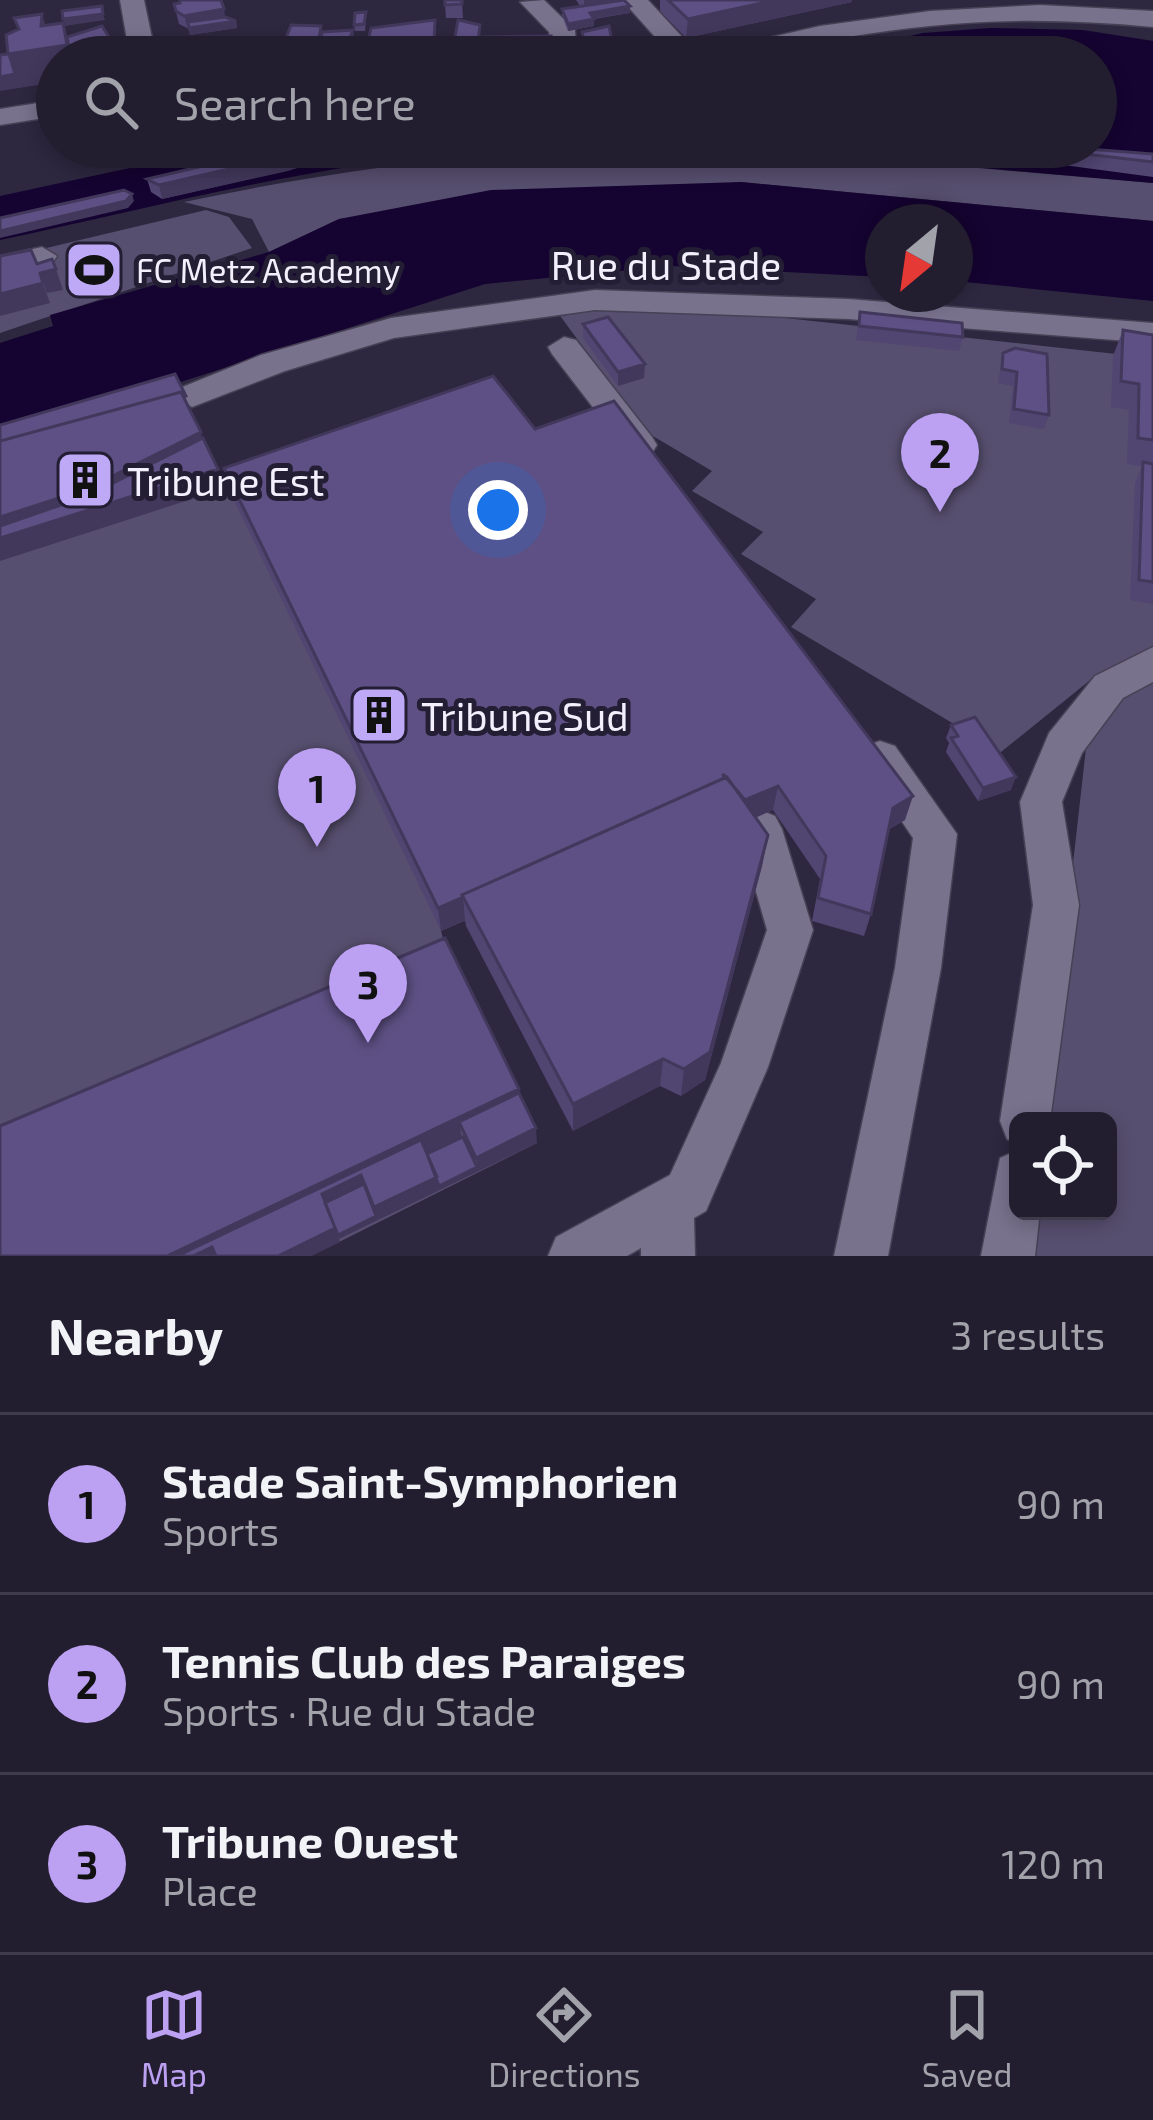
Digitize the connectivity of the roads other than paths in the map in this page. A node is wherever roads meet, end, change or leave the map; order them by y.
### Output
1 (132, 0) edge
2 (634, 0) edge
3 (532, 2) edge
4 (1023, 4) edge
5 (1150, 12) edge
6 (139, 36) edge
7 (562, 36) edge
8 (667, 36) edge
9 (805, 36) edge
10 (36, 111) edge
11 (0, 117) edge
12 (42, 256) dead end
13 (0, 266) edge
14 (1153, 333) edge
15 (564, 346) dead end
16 (192, 396) dead end
17 (666, 479) edge
18 (1153, 663) edge
19 (854, 724) edge
20 (760, 829) edge
21 (1026, 1112) edge
22 (1012, 1220) edge
23 (668, 1232) edge
24 (574, 1256) edge
25 (861, 1256) edge
26 (1008, 1256) edge

1 - 6 street
2 - 8 street
3 - 7 street
4 - 5 street
4 - 9 street
10 - 11 street
12 - 13 street
14 - 16 street, Rue du Stade
15 - 17 street
18 - 21 street
19 - 25 street
20 - 23 street
22 - 26 street
23 - 24 street

